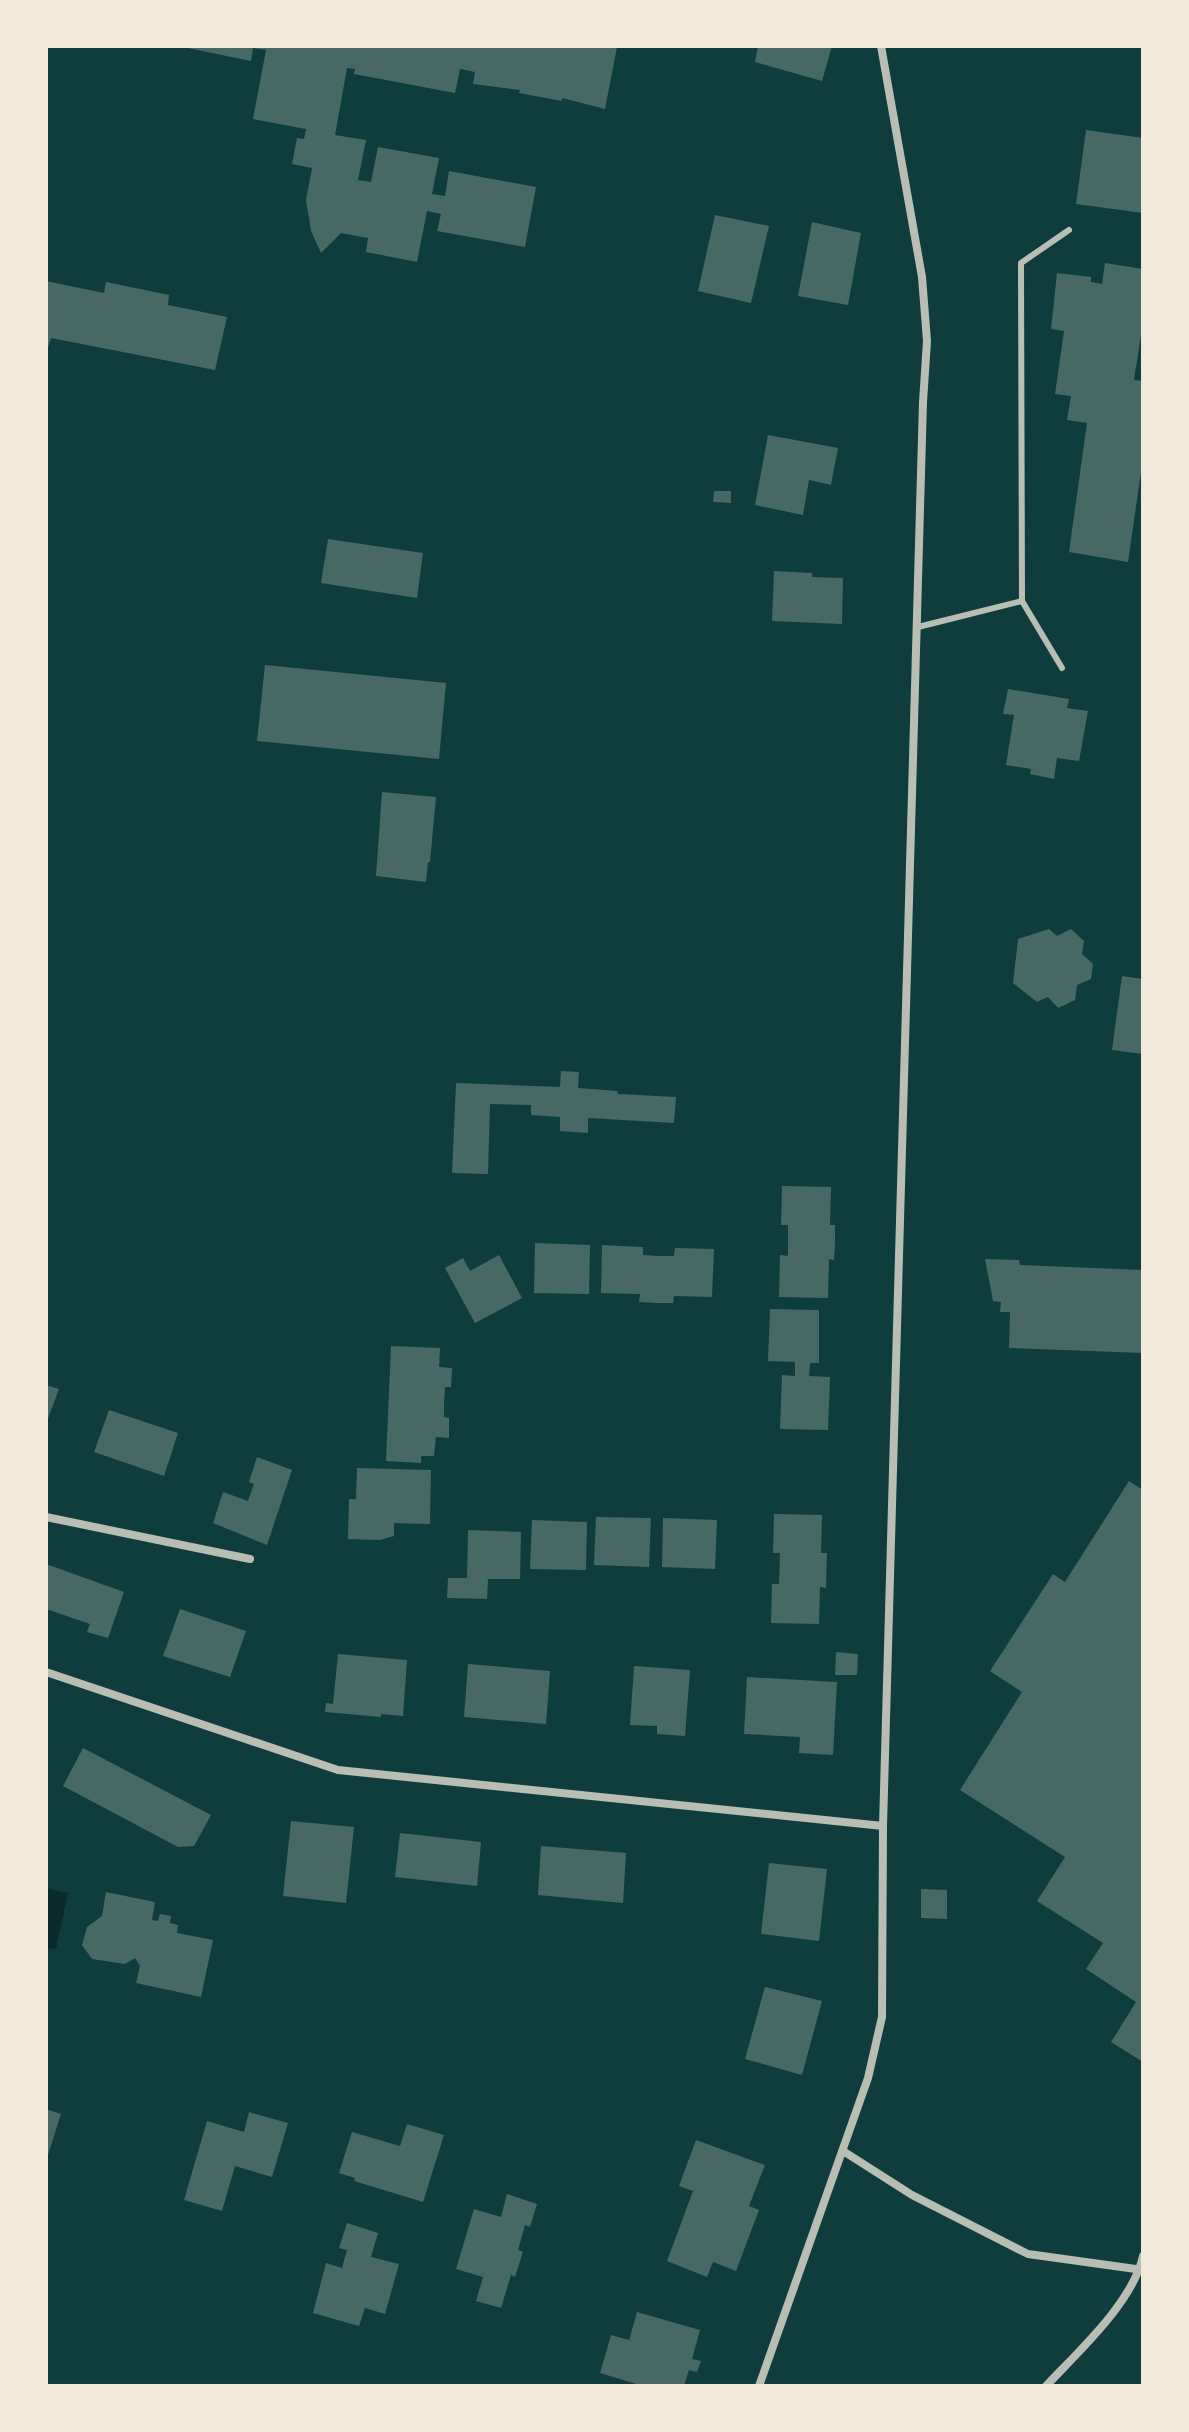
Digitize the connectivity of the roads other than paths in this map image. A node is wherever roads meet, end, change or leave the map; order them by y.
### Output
1 (881, 46) edge
2 (1069, 230) dead end
3 (1022, 601) junction
4 (918, 627) junction
5 (1062, 668) dead end
6 (46, 1517) edge
7 (250, 1559) dead end
8 (46, 1672) edge
9 (883, 1826) junction
10 (843, 2151) junction
11 (1143, 2256) edge
12 (1142, 2269) edge
13 (759, 2386) edge
14 (1046, 2386) edge

1 - 4 street
2 - 3 lane
3 - 4 lane
3 - 5 lane
4 - 9 street
6 - 7 street
8 - 9 street
9 - 10 street
10 - 12 street
10 - 13 street
11 - 12 street
12 - 14 street

